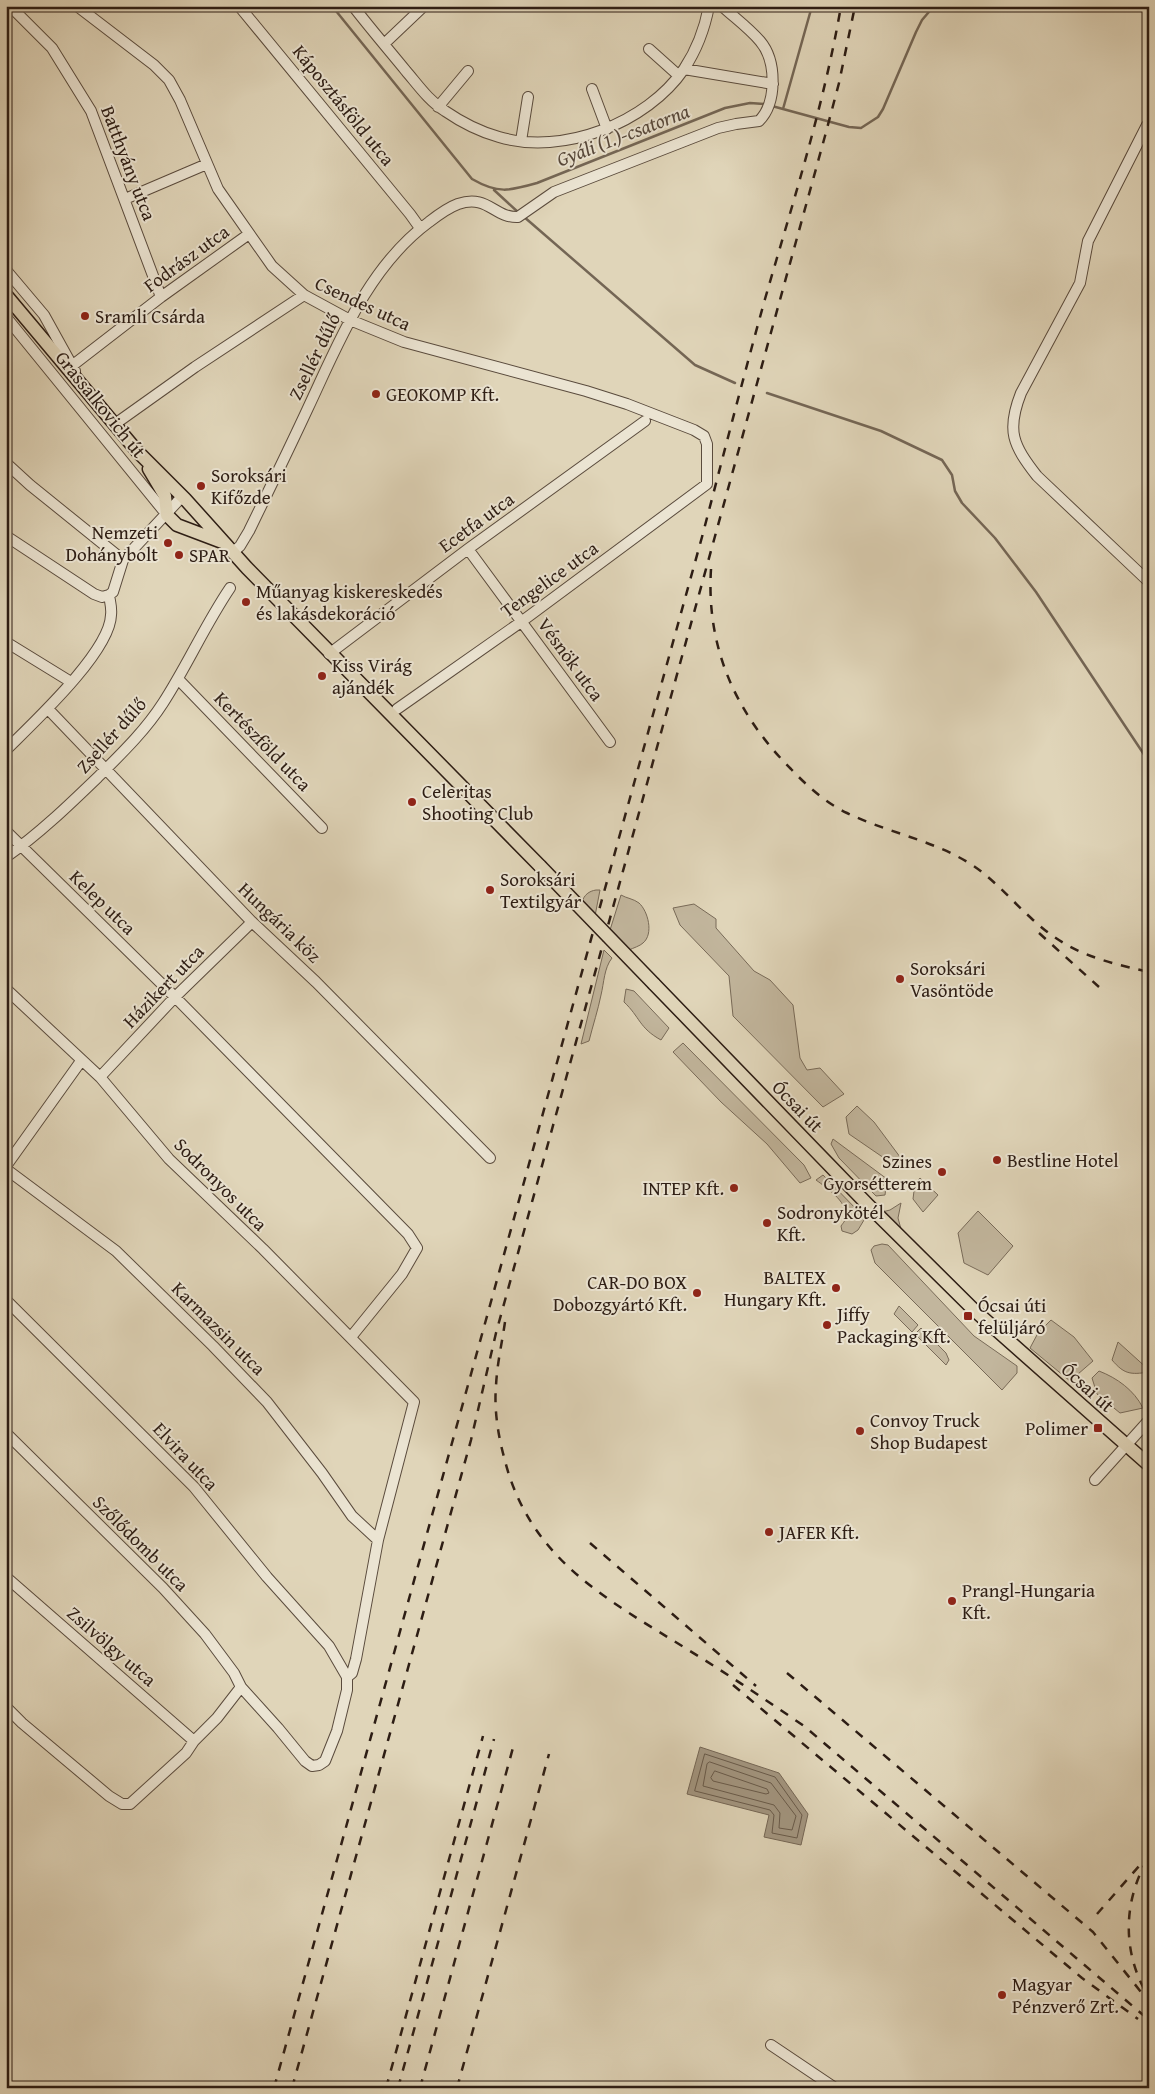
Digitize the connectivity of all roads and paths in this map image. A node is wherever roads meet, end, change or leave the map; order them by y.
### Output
1 (77, 6) edge
2 (239, 6) edge
3 (353, 6) edge
4 (424, 6) edge
5 (709, 6) edge
6 (722, 6) edge
7 (15, 8) edge
8 (384, 44) junction
9 (649, 49) dead end
10 (468, 70) dead end
11 (681, 72) junction
12 (774, 84) junction
13 (592, 89) dead end
14 (528, 96) dead end
15 (438, 107) junction
16 (1147, 125) dead end
17 (607, 129) junction
18 (521, 141) junction
19 (207, 164) junction
20 (125, 199) junction
21 (420, 228) junction
22 (249, 234) junction
23 (6, 270) edge
24 (6, 295) edge
25 (304, 295) junction
26 (161, 297) junction
27 (6, 317) edge
28 (350, 320) junction
29 (73, 365) junction
30 (80, 384) junction
31 (645, 421) dead end
32 (115, 424) junction
33 (138, 451) junction
34 (6, 463) edge
35 (706, 469) joint
36 (185, 499) junction
37 (167, 515) junction
38 (6, 536) edge
39 (222, 542) junction
40 (468, 549) junction
41 (232, 553) junction
42 (123, 560) junction
43 (1149, 582) edge
44 (230, 588) dead end
45 (109, 595) junction
46 (521, 622) junction
47 (6, 642) edge
48 (329, 654) junction
49 (178, 678) junction
50 (72, 682) junction
51 (48, 709) junction
52 (397, 710) dead end
53 (610, 742) dead end
54 (6, 750) edge
55 (105, 770) junction
56 (322, 828) dead end
57 (6, 831) edge
58 (21, 846) junction
59 (6, 857) edge
60 (540, 866) joint
61 (252, 922) junction
62 (6, 989) edge
63 (175, 997) junction
64 (81, 1061) junction
65 (100, 1077) junction
66 (490, 1158) dead end
67 (6, 1167) edge
68 (6, 1300) edge
69 (351, 1336) junction
70 (1149, 1420) edge
71 (6, 1432) edge
72 (1126, 1445) junction
73 (1149, 1465) edge
74 (1096, 1480) dead end
75 (378, 1540) junction
76 (6, 1577) edge
77 (347, 1677) junction
78 (240, 1688) junction
79 (6, 1707) edge
80 (194, 1741) junction
81 (771, 2045) dead end
82 (835, 2088) edge

1 - 19 street, Csendes utca
2 - 21 street, Káposztásföld utca
3 - 8 street
4 - 8 street
5 - 11 street
6 - 12 street
7 - 20 street, Batthyány utca
8 - 15 street
9 - 11 street
10 - 15 street
11 - 12 street
11 - 17 street
12 - 21 street, Zsellér dűlő
13 - 17 street
14 - 18 street
15 - 18 street
16 - 43 street
17 - 18 street
19 - 20 street
19 - 22 street, Csendes utca
20 - 26 street, Batthyány utca
21 - 28 street, Zsellér dűlő
22 - 25 street, Csendes utca
22 - 26 street, Fodrász utca
23 - 29 street, Grassalkovich út
24 - 30 main road, Grassalkovich út
25 - 28 street, Csendes utca
25 - 32 street
26 - 29 street, Fodrász utca
27 - 37 street, Grassalkovich út
28 - 35 street, Csendes utca
28 - 41 street, Zsellér dűlő
29 - 30 street, Grassalkovich út
30 - 32 main road, Grassalkovich út
31 - 40 street, Ecetfa utca
32 - 33 main road, Grassalkovich út
33 - 36 main road, Grassalkovich út
33 - 37 main road
34 - 42 street
35 - 46 street, Tengelice utca
36 - 37 street
36 - 39 main road, Grassalkovich út
37 - 39 main road
37 - 42 street
38 - 45 street
39 - 41 main road, Grassalkovich út
40 - 46 street, Vésnök utca
40 - 48 street, Ecetfa utca
41 - 48 main road, Grassalkovich út
42 - 45 street
44 - 49 street, Zsellér dűlő
45 - 50 street
46 - 52 street, Tengelice utca
46 - 53 street, Vésnök utca
47 - 50 street
48 - 60 main road, Grassalkovich út
49 - 55 street, Zsellér dűlő
49 - 56 street, Kertészföld utca
50 - 51 street
51 - 54 street
51 - 55 street, Hungária köz
55 - 58 street, Zsellér dűlő
55 - 61 street, Hungária köz
57 - 58 street, Kelep utca
58 - 59 street, Zsellér dűlő
58 - 63 street, Kelep utca
60 - 72 main road, Ócsai út, bridge
61 - 63 street, Házikert utca
61 - 66 street, Hungária köz
62 - 64 street, Sodronyos utca
63 - 65 street, Házikert utca
63 - 69 street, Kelep utca
64 - 65 street, Sodronyos utca
64 - 67 street
65 - 69 street, Sodronyos utca
67 - 75 street, Karmazsin utca
68 - 77 street, Elvira utca
69 - 75 street, Sodronyos utca
70 - 72 street
71 - 78 street, Szőlődomb utca
72 - 73 main road, Ócsai út
72 - 74 street
75 - 77 street
76 - 80 street, Zsilvölgy utca
77 - 78 street, Szőlődomb utca
78 - 80 street
79 - 80 street
81 - 82 street

